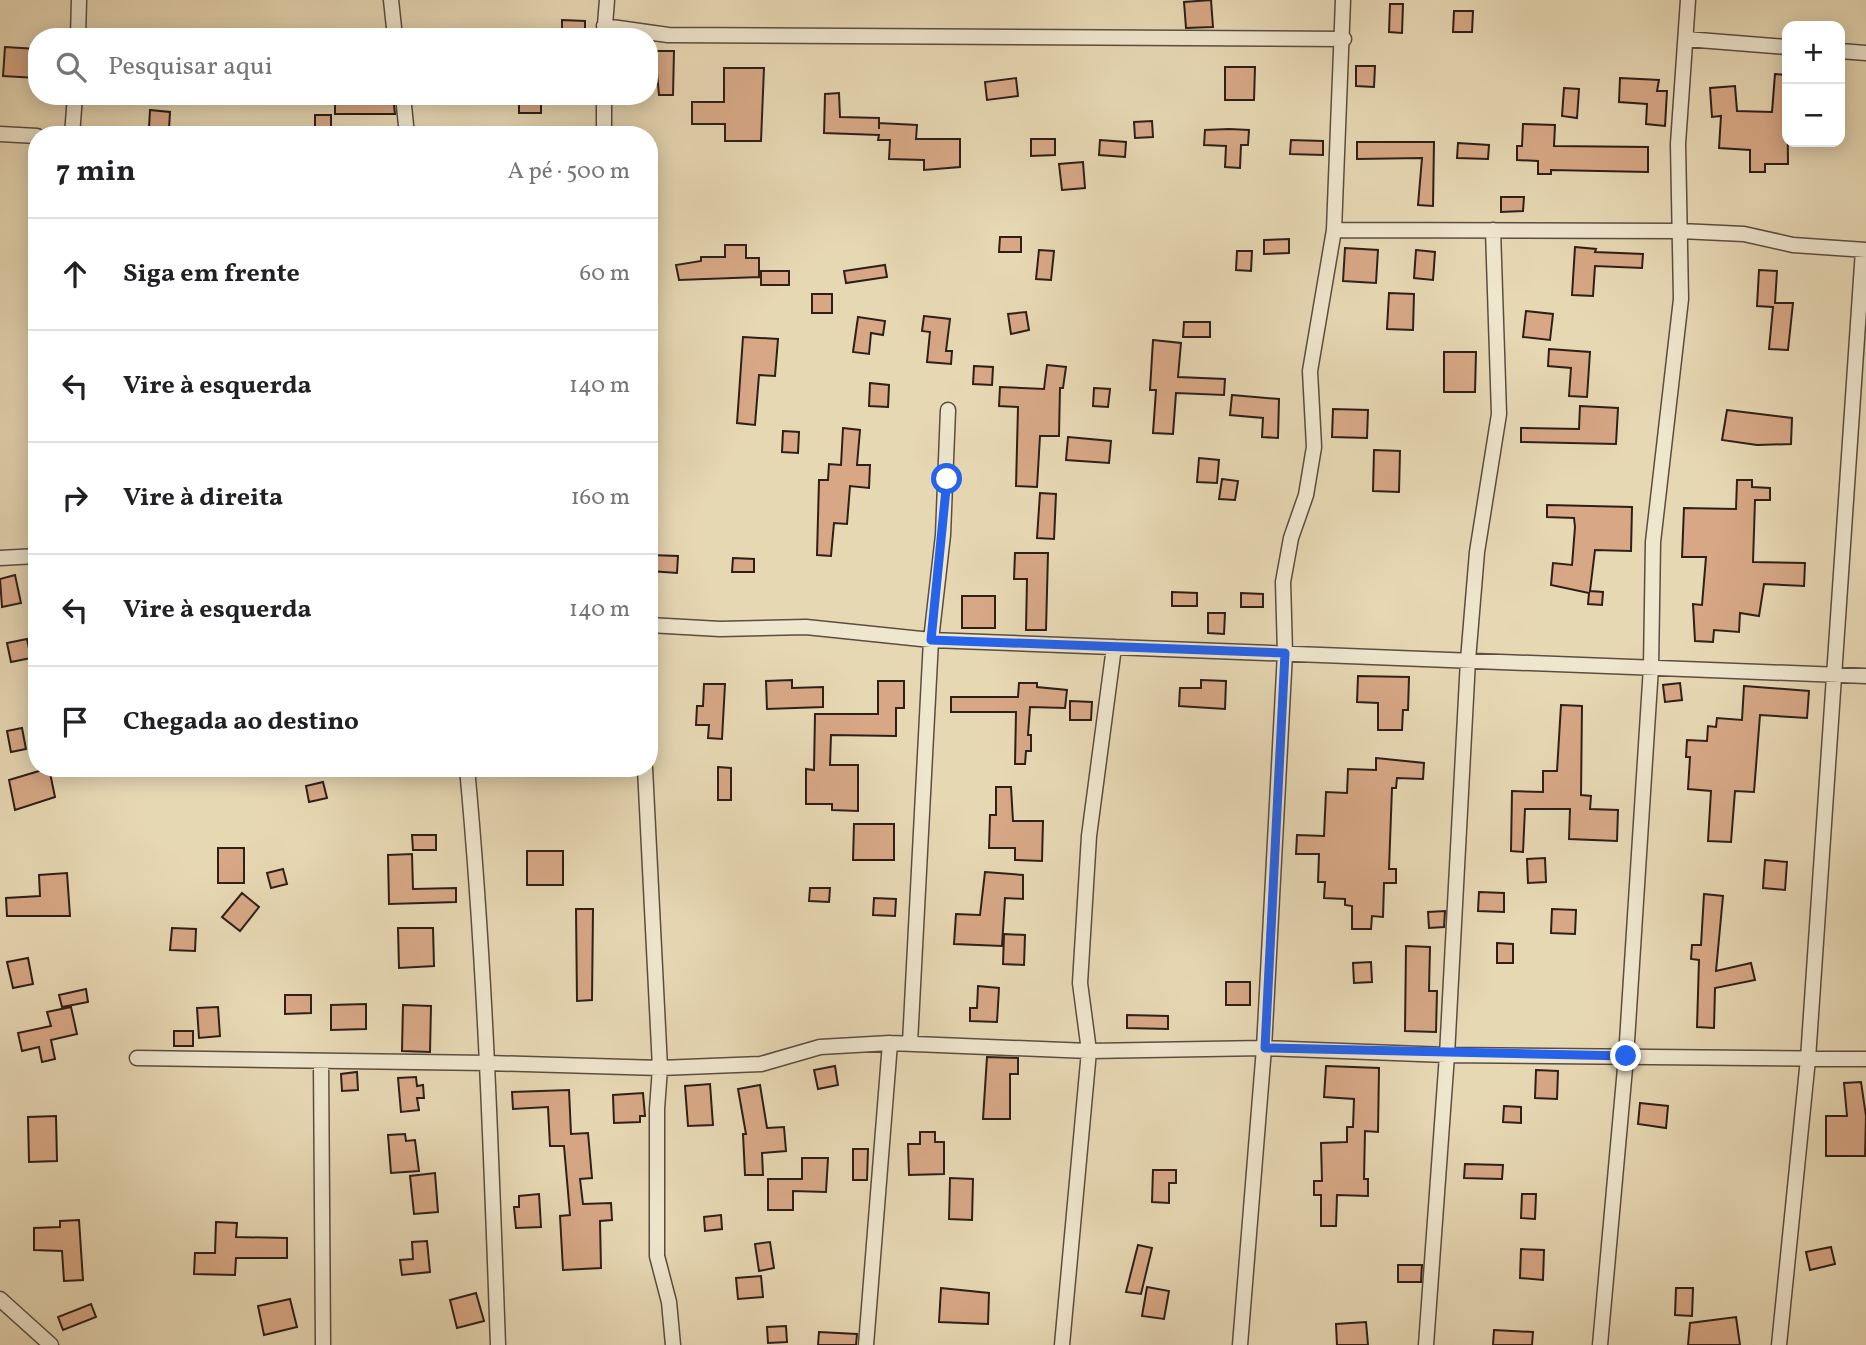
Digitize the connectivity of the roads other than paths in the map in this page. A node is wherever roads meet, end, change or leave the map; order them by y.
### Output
1 (79, 0) edge
2 (391, 0) edge
3 (607, 0) edge
4 (1343, 0) edge
5 (1688, 0) edge
6 (78, 28) edge
7 (394, 28) edge
8 (604, 28) edge
9 (658, 34) edge
10 (1344, 39) junction
11 (1686, 39) junction
12 (1782, 47) edge
13 (1845, 51) edge
14 (1866, 53) edge
15 (74, 105) edge
16 (404, 105) edge
17 (604, 105) edge
18 (73, 126) edge
19 (406, 126) edge
20 (604, 126) edge
21 (0, 134) edge
22 (28, 136) edge
23 (1334, 230) junction
24 (1493, 230) junction
25 (1680, 231) junction
26 (1864, 250) edge
27 (948, 410) dead end
28 (28, 556) edge
29 (0, 558) edge
30 (658, 626) edge
31 (931, 640) junction
32 (1114, 647) junction
33 (1285, 653) junction
34 (1468, 660) junction
35 (1651, 667) junction
36 (1831, 676) junction
37 (1866, 676) edge
38 (468, 777) edge
39 (645, 777) edge
40 (890, 1042) junction
41 (910, 1043) junction
42 (1265, 1048) junction
43 (1089, 1051) junction
44 (1447, 1055) junction
45 (1626, 1056) junction
46 (137, 1058) dead end
47 (1808, 1059) junction
48 (1866, 1059) edge
49 (321, 1061) junction
50 (488, 1063) junction
51 (660, 1069) junction
52 (0, 1299) edge
53 (51, 1345) edge
54 (323, 1345) edge
55 (498, 1345) edge
56 (673, 1345) edge
57 (866, 1345) edge
58 (1062, 1345) edge
59 (1240, 1345) edge
60 (1426, 1345) edge
61 (1600, 1345) edge
62 (1779, 1345) edge

1 - 6 street
2 - 7 street
3 - 8 street
4 - 10 street
5 - 11 street
9 - 10 street
10 - 23 street
11 - 12 street
11 - 25 street
13 - 14 street
15 - 18 street
16 - 19 street
17 - 20 street
21 - 22 street
23 - 24 street
23 - 33 street
24 - 25 street
24 - 34 street
25 - 26 street
25 - 35 street
26 - 36 street
27 - 31 street
28 - 29 street
30 - 31 street
31 - 32 street
31 - 41 street
32 - 33 street
32 - 43 street
33 - 34 street
33 - 42 street
34 - 35 street
34 - 44 street
35 - 36 street
35 - 45 street
36 - 37 street
36 - 47 street
38 - 50 street
39 - 51 street
40 - 41 street
40 - 51 street
40 - 57 street
41 - 43 street
42 - 43 street
42 - 44 street
42 - 59 street
43 - 58 street
44 - 45 street
44 - 60 street
45 - 47 street
45 - 61 street
46 - 49 street
47 - 48 street
47 - 62 street
49 - 50 street
49 - 54 street
50 - 51 street
50 - 55 street
51 - 56 street
52 - 53 street

